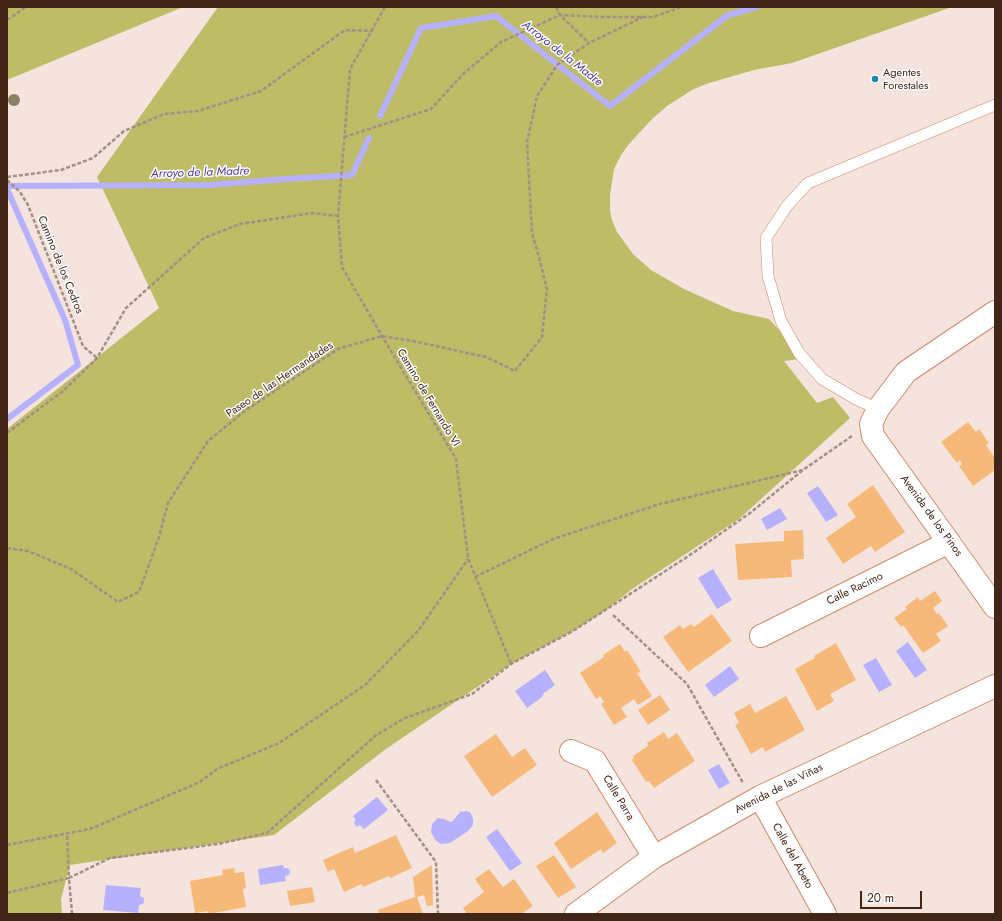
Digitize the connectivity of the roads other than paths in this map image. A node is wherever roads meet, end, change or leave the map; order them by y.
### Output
1 (995, 105) edge
2 (995, 312) edge
3 (875, 417) junction
4 (949, 542) junction
5 (995, 607) edge
6 (760, 636) dead end
7 (995, 686) edge
8 (571, 751) dead end
9 (752, 791) junction
10 (654, 857) junction
11 (576, 914) edge
12 (825, 914) edge

1 - 3 lane
2 - 3 street
3 - 4 street, Avenida de los Pinos
4 - 5 street, Avenida de los Pinos
4 - 6 street, Calle Racimo
7 - 9 street, Avenida de las Viñas
8 - 10 street, Calle Parra
9 - 10 street, Avenida de las Viñas
9 - 12 street, Calle del Abeto
10 - 11 street, Avenida de las Viñas

